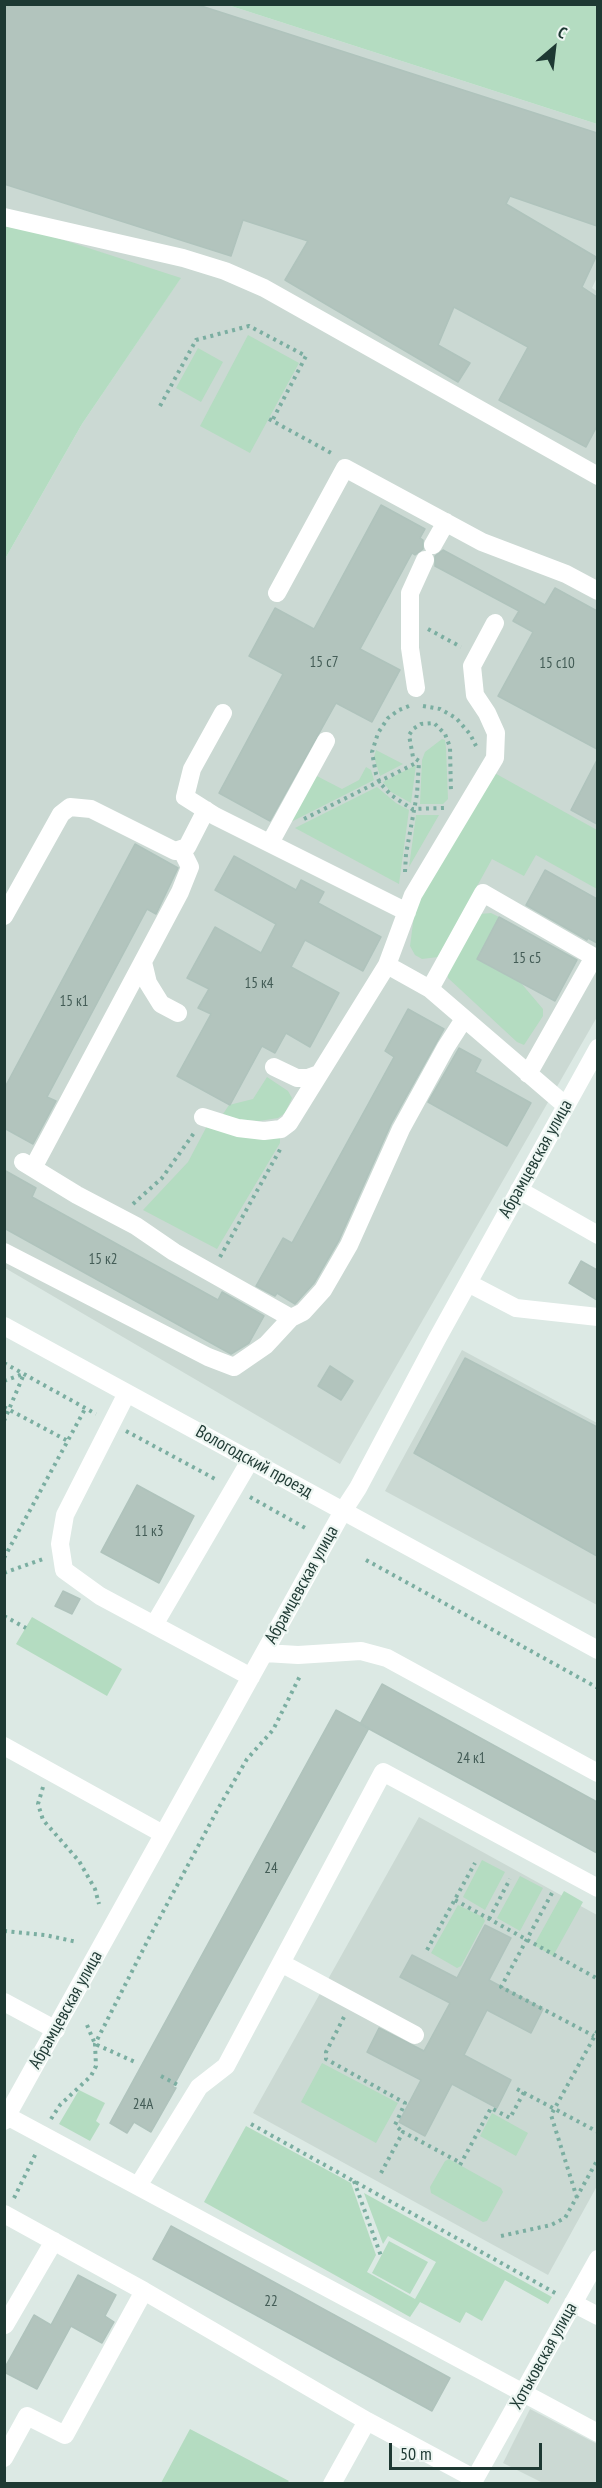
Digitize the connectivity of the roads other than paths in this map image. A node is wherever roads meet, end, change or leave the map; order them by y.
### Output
1 (4, 217) edge
2 (597, 476) edge
3 (446, 522) junction
4 (597, 591) edge
5 (278, 593) dead end
6 (495, 623) dead end
7 (416, 688) dead end
8 (223, 713) dead end
9 (326, 741) dead end
10 (206, 810) junction
11 (275, 845) junction
12 (181, 849) junction
13 (406, 912) junction
14 (4, 916) edge
15 (143, 962) junction
16 (387, 965) junction
17 (430, 989) junction
18 (178, 1013) dead end
19 (465, 1018) junction
20 (597, 1048) edge
21 (274, 1067) dead end
22 (319, 1074) junction
23 (528, 1074) junction
24 (297, 1078) junction
25 (305, 1097) junction
26 (565, 1105) junction
27 (203, 1117) road end
28 (519, 1190) junction
29 (597, 1234) edge
30 (4, 1251) edge
31 (468, 1283) junction
32 (597, 1317) edge
33 (291, 1318) junction
34 (4, 1326) edge
35 (128, 1393) junction
36 (251, 1459) junction
37 (343, 1511) junction
38 (153, 1625) junction
39 (597, 1650) edge
40 (265, 1653) junction
41 (251, 1677) junction
42 (4, 1746) edge
43 (597, 1773) edge
44 (163, 1834) junction
45 (597, 1888) edge
46 (281, 1963) junction
47 (4, 2002) edge
48 (56, 2030) junction
49 (415, 2035) dead end
50 (6, 2119) edge
51 (138, 2186) junction
52 (5, 2214) edge
53 (54, 2241) junction
54 (597, 2259) edge
55 (144, 2291) junction
56 (568, 2300) junction
57 (597, 2316) edge
58 (5, 2325) edge
59 (522, 2394) junction
60 (367, 2421) junction
61 (597, 2433) edge
62 (4, 2458) edge
63 (473, 2481) edge
64 (332, 2484) edge

1 - 2 street
3 - 4 street
3 - 5 street
3 - 7 street
6 - 13 street
8 - 10 street
9 - 11 street
10 - 11 street
10 - 12 street
11 - 13 street
12 - 14 street
12 - 15 street
13 - 16 street
15 - 18 street
15 - 33 street
16 - 17 street
16 - 22 street
17 - 19 street
17 - 23 street
19 - 23 street
19 - 33 street
20 - 26 street, Абрамцевская улица
21 - 24 street
22 - 24 street
22 - 25 street
23 - 26 street
24 - 25 street
25 - 27 street
26 - 28 street, Абрамцевская улица
28 - 29 street
28 - 31 street, Абрамцевская улица
30 - 33 street
31 - 32 street
31 - 37 street, Абрамцевская улица
34 - 35 street, Вологодский проезд
35 - 36 street, Вологодский проезд
35 - 38 street
36 - 37 street, Вологодский проезд
36 - 38 street
37 - 39 street, Вологодский проезд
37 - 40 street, Абрамцевская улица
38 - 41 street
40 - 41 street, Абрамцевская улица
40 - 43 street
41 - 44 street, Абрамцевская улица
42 - 44 street
44 - 48 street, Абрамцевская улица
45 - 46 street
46 - 49 street
46 - 51 street
47 - 48 street
48 - 50 street, Абрамцевская улица
50 - 51 street
51 - 59 street
52 - 53 street
53 - 55 street
53 - 58 street
54 - 56 street, Хотьковская улица
55 - 60 street
55 - 62 street
56 - 57 street
56 - 59 street, Хотьковская улица
59 - 61 street
59 - 63 street, Хотьковская улица
60 - 63 street
60 - 64 street

